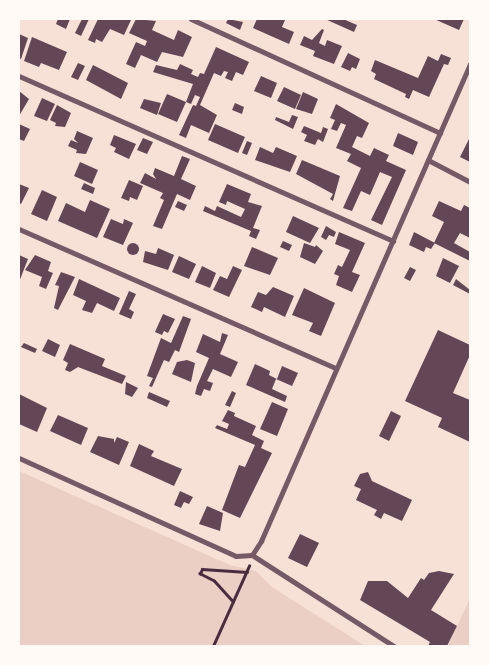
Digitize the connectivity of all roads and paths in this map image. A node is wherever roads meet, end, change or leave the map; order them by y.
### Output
1 (191, 19) edge
2 (470, 64) edge
3 (19, 76) edge
4 (440, 133) junction
5 (428, 160) junction
6 (470, 182) edge
7 (19, 228) edge
8 (393, 241) junction
9 (335, 368) junction
10 (19, 458) edge
11 (252, 556) junction
12 (247, 572) dead end
13 (245, 576) dead end
14 (232, 602) junction
15 (213, 646) edge
16 (394, 646) edge

1 - 4 street
2 - 4 street
3 - 8 street
4 - 5 street
5 - 6 street
5 - 8 street
7 - 9 street
8 - 9 street
9 - 11 street
10 - 11 street
11 - 16 street
12 - 14 path
13 - 14 path
14 - 15 path

